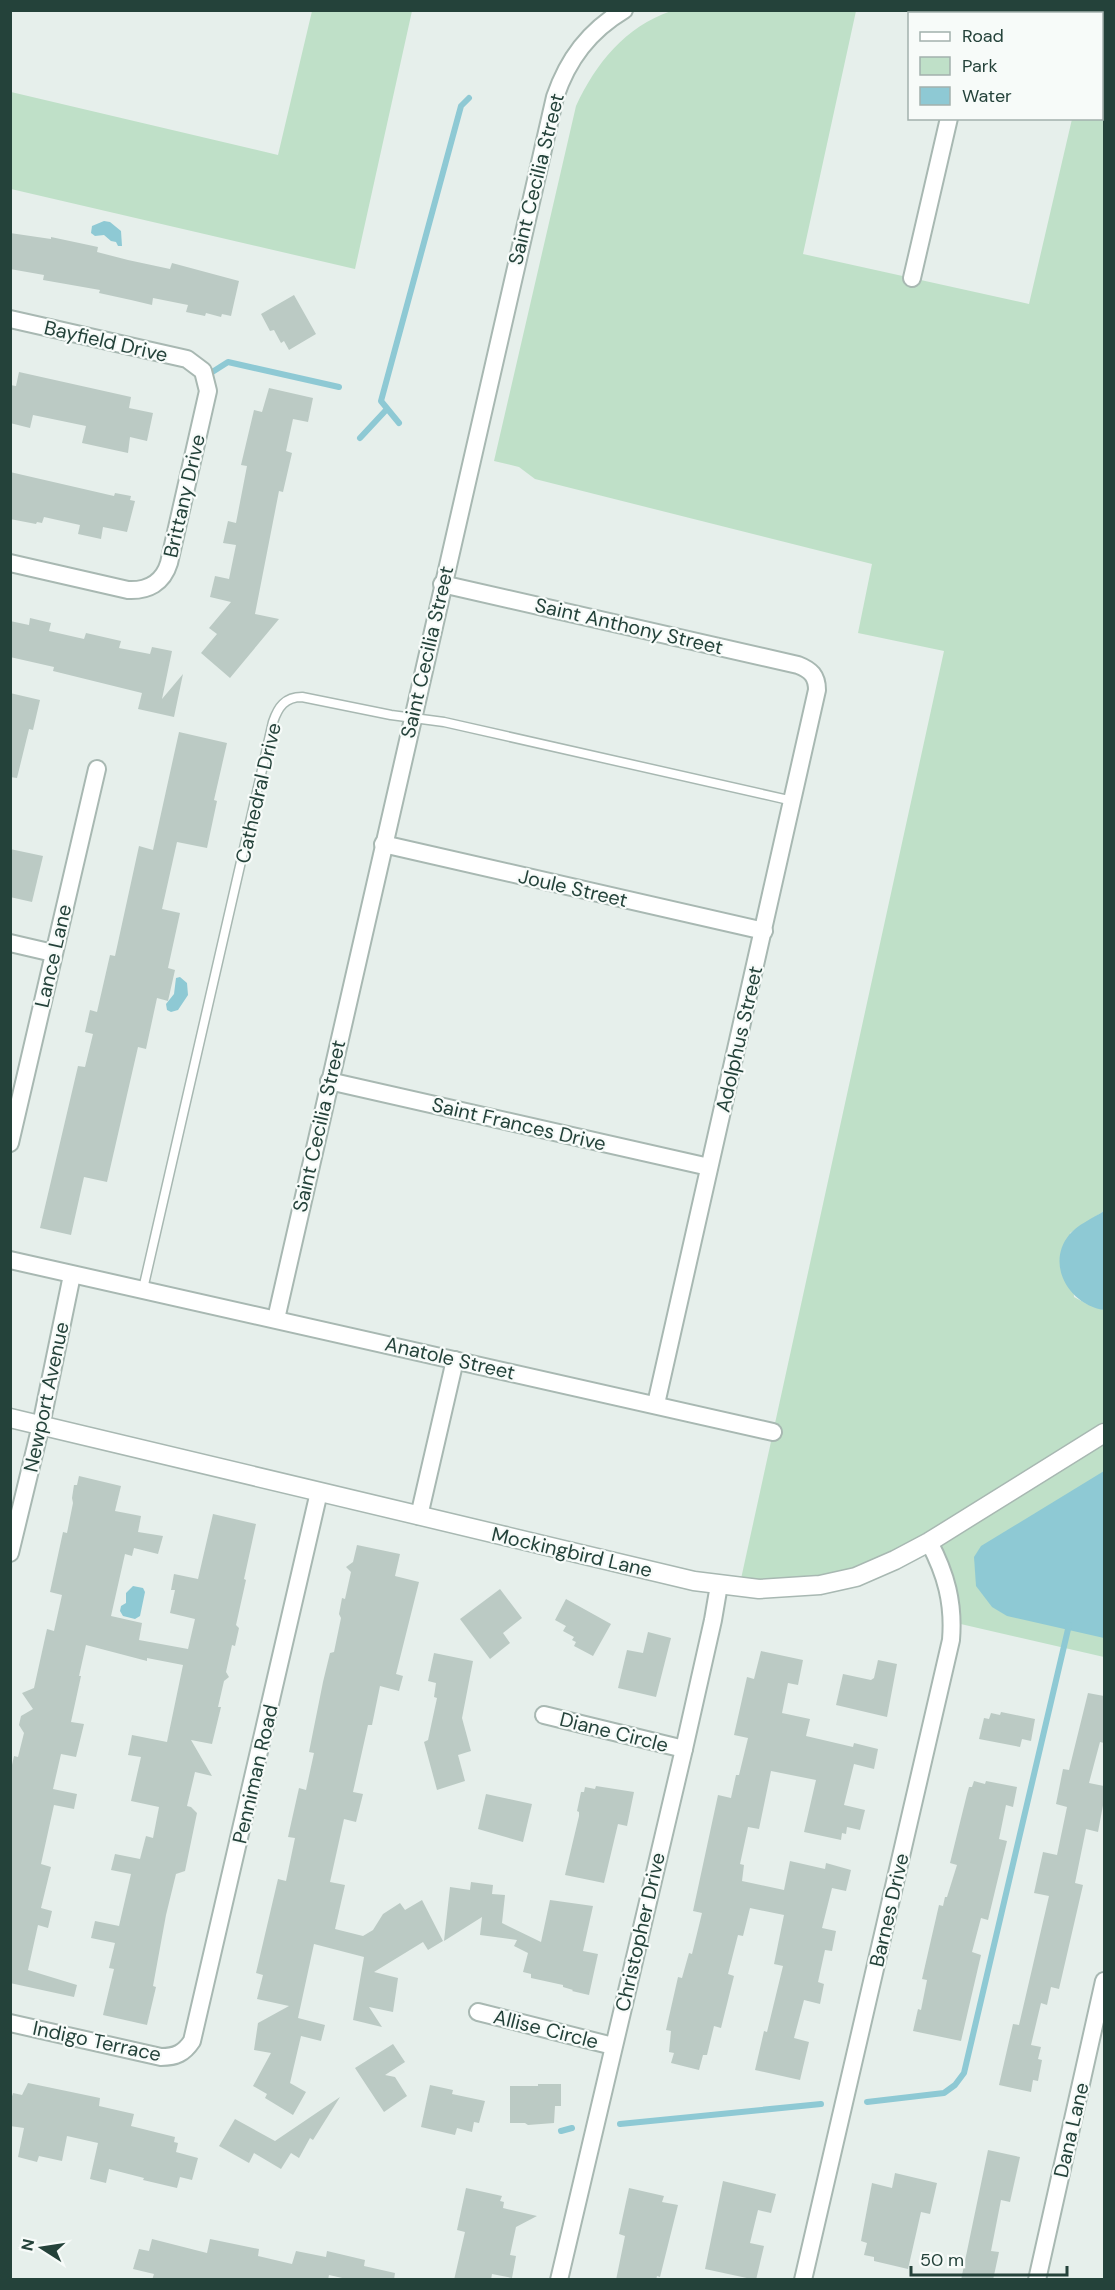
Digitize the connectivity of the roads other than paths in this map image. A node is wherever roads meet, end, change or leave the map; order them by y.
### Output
1 (624, 10) edge
2 (949, 120) edge
3 (912, 278) dead end
4 (10, 319) edge
5 (199, 367) joint
6 (10, 563) edge
7 (442, 584) junction
8 (813, 673) joint
9 (412, 718) junction
10 (97, 769) dead end
11 (793, 801) junction
12 (383, 844) junction
13 (764, 932) junction
14 (10, 943) edge
15 (53, 953) junction
16 (329, 1081) junction
17 (10, 1143) edge
18 (709, 1167) junction
19 (10, 1260) edge
20 (72, 1275) junction
21 (135, 1288) junction
22 (276, 1319) junction
23 (455, 1360) junction
24 (656, 1404) junction
25 (10, 1418) edge
26 (41, 1425) junction
27 (773, 1432) dead end
28 (1104, 1433) edge
29 (320, 1492) junction
30 (419, 1516) junction
31 (929, 1542) junction
32 (10, 1553) edge
33 (719, 1585) junction
34 (544, 1715) dead end
35 (684, 1749) junction
36 (1104, 1981) edge
37 (478, 2012) dead end
38 (10, 2023) edge
39 (613, 2046) junction
40 (183, 2053) joint
41 (559, 2280) edge
42 (803, 2280) edge
43 (1037, 2280) edge

1 - 7 street, Saint Cecilia Street
2 - 3 street
4 - 5 street, Bayfield Drive
5 - 6 street, Brittany Drive
7 - 8 street, Saint Anthony Street
7 - 9 street, Saint Cecilia Street
8 - 11 street, Adolphus Street
9 - 11 lane, Cathedral Drive
9 - 12 street, Saint Cecilia Street
9 - 21 lane, Cathedral Drive
10 - 15 street, Lance Lane
11 - 13 street, Adolphus Street
12 - 13 street, Joule Street
12 - 16 street, Saint Cecilia Street
13 - 18 street, Adolphus Street
14 - 15 street
15 - 17 street, Lance Lane
16 - 18 street, Saint Frances Drive
16 - 22 street, Saint Cecilia Street
18 - 24 street, Adolphus Street
19 - 20 street
20 - 21 street
20 - 26 street, Newport Avenue
21 - 22 street, Anatole Street
22 - 23 street, Anatole Street
23 - 24 street, Anatole Street
23 - 30 street
24 - 27 street, Anatole Street
25 - 26 street, Mockingbird Lane
26 - 29 street, Mockingbird Lane
26 - 32 street, Newport Avenue
28 - 31 street, Mockingbird Lane
29 - 30 street, Mockingbird Lane
29 - 40 street, Penniman Road
30 - 33 street, Mockingbird Lane
31 - 33 street, Mockingbird Lane
31 - 42 street, Barnes Drive
33 - 35 street, Christopher Drive
34 - 35 street, Diane Circle
35 - 39 street, Christopher Drive
36 - 43 street, Dana Lane
37 - 39 street, Allise Circle
38 - 40 street, Indigo Terrace
39 - 41 street, Christopher Drive

